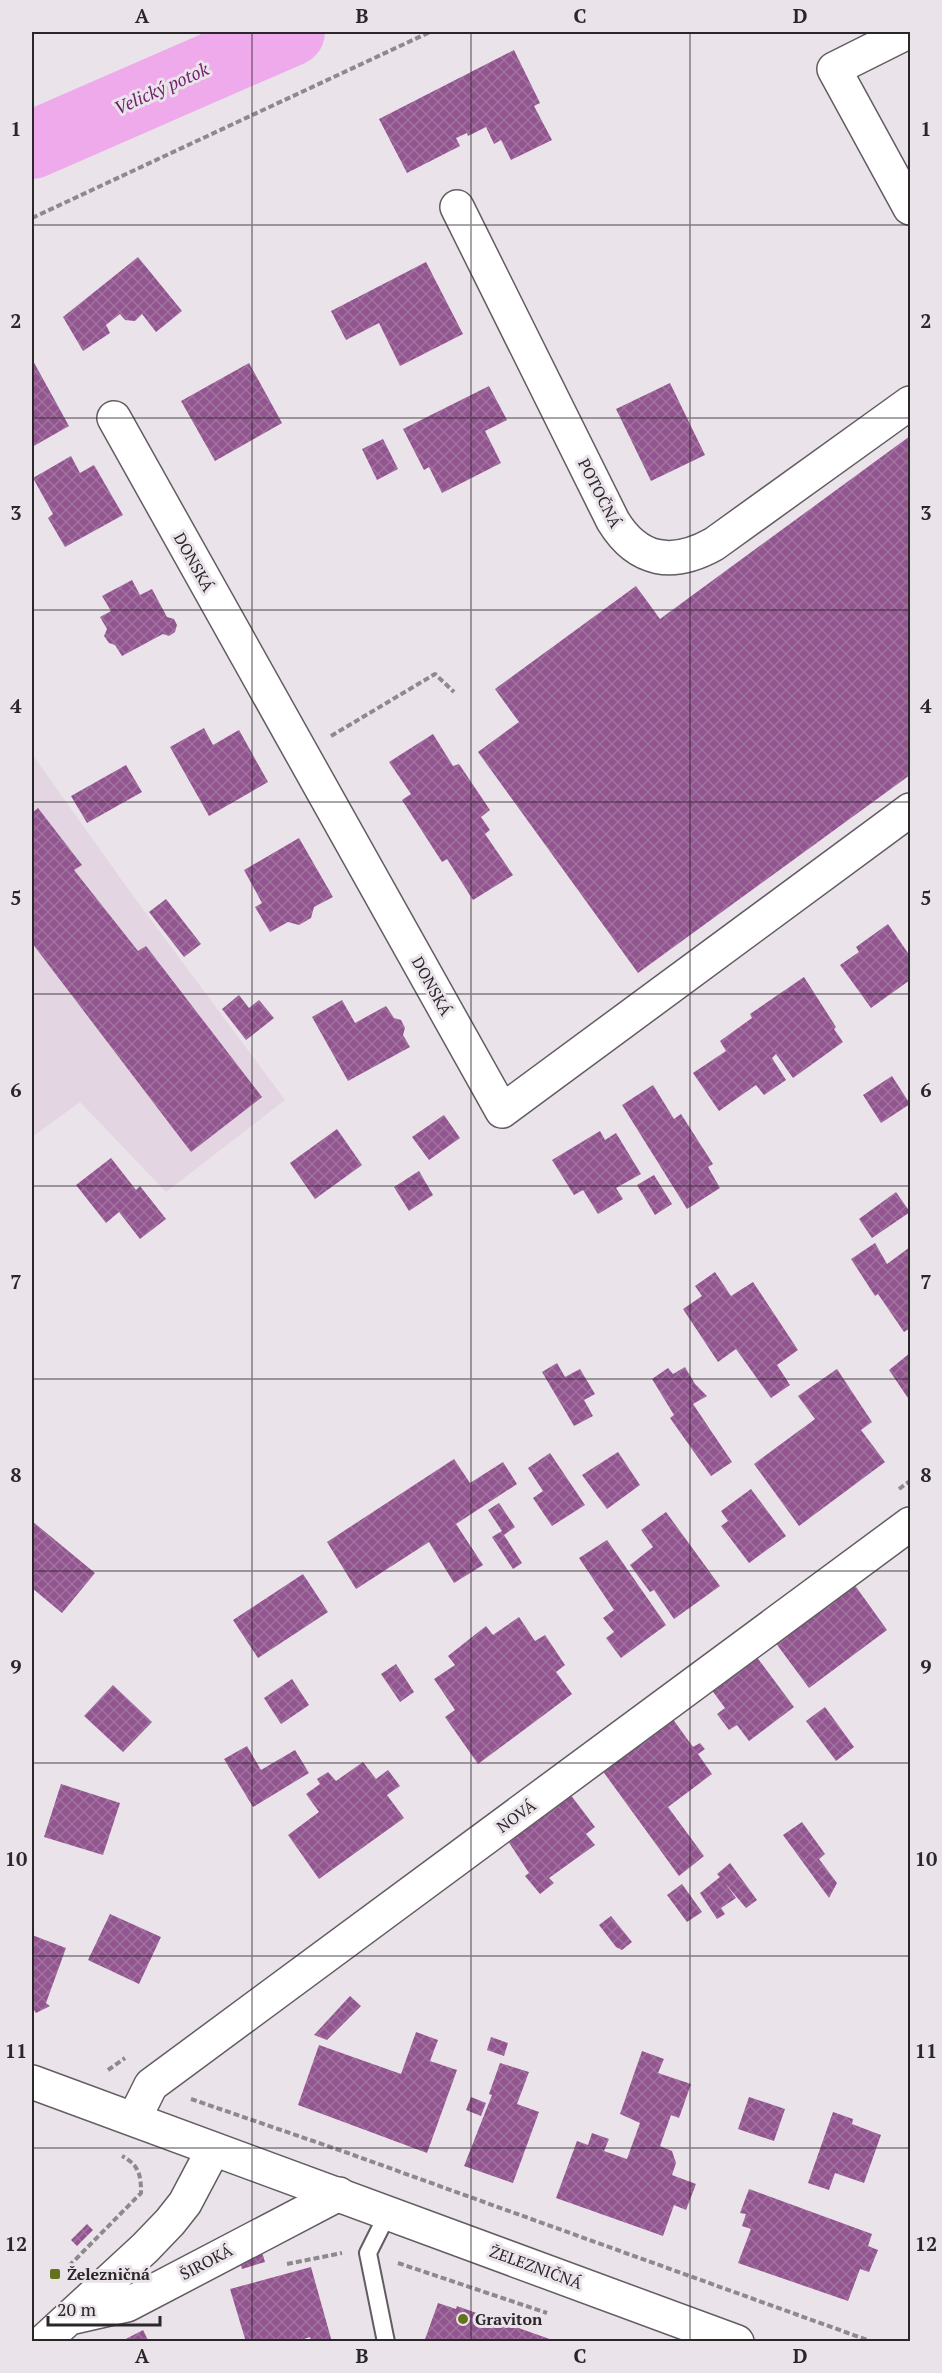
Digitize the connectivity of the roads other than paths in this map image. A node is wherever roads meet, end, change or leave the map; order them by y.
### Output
1 (908, 32) edge
2 (457, 207) dead end
3 (910, 208) edge
4 (910, 403) edge
5 (114, 418) dead end
6 (910, 810) edge
7 (910, 1524) edge
8 (32, 2082) edge
9 (134, 2119) junction
10 (213, 2150) junction
11 (339, 2194) junction
12 (388, 2213) junction
13 (70, 2318) junction
14 (43, 2342) edge
15 (386, 2342) edge
16 (737, 2342) edge

1 - 3 street
2 - 4 street, POTOČNÁ
5 - 6 street, DONSKÁ
7 - 9 street, NOVÁ
8 - 9 street, ŽELEZNIČNÁ
9 - 10 street, ŽELEZNIČNÁ
10 - 11 street, ŽELEZNIČNÁ
10 - 13 street, ŠIROKÁ
11 - 12 street, ŽELEZNIČNÁ
11 - 13 street, ŠIROKÁ
12 - 15 lane
12 - 16 street, ŽELEZNIČNÁ
13 - 14 street, ŠIROKÁ

